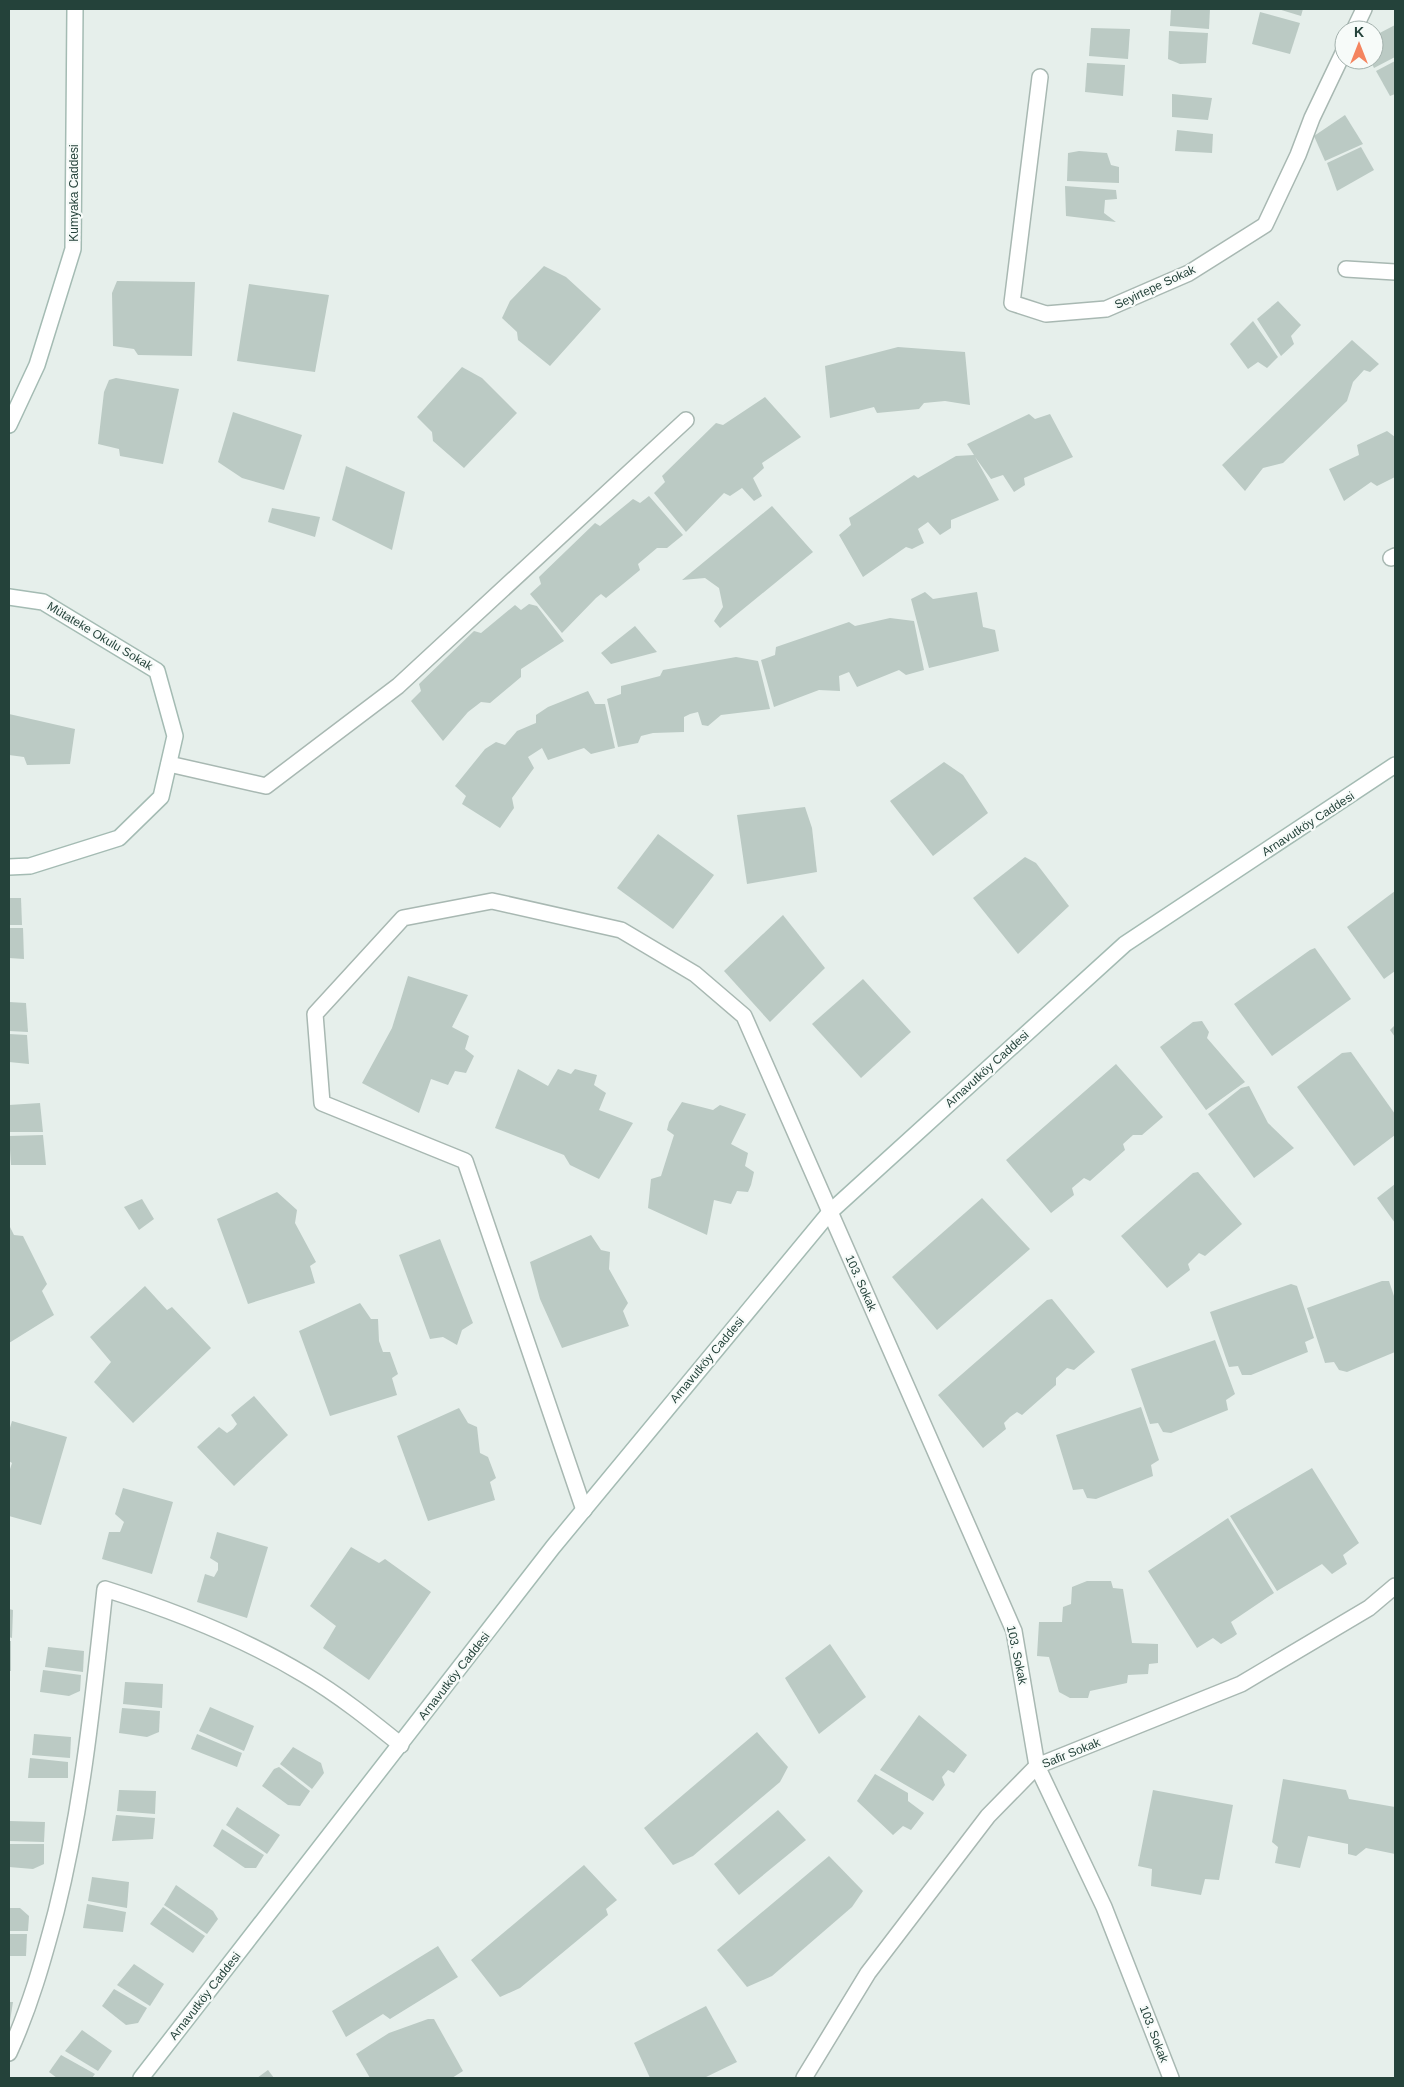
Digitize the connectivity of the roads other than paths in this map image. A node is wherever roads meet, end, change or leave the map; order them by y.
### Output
1 (75, 9) edge
2 (1335, 70) edge
3 (1040, 77) dead end
4 (1346, 270) dead end
5 (1395, 272) edge
6 (686, 420) dead end
7 (9, 425) edge
8 (9, 597) edge
9 (169, 764) junction
10 (1395, 765) edge
11 (9, 867) edge
12 (830, 1212) junction
13 (584, 1510) junction
14 (1395, 1586) edge
15 (401, 1745) junction
16 (1037, 1766) junction
17 (9, 2053) edge
18 (141, 2078) edge
19 (804, 2078) edge
20 (1171, 2078) edge

1 - 7 street, Kumyaka Caddesi
2 - 3 street, Seyirtepe Sokak
4 - 5 street
6 - 9 street
8 - 9 street, Mütateke Okulu Sokak
9 - 11 street, Mütateke Okulu Sokak
10 - 12 street, Arnavutköy Caddesi
12 - 13 street, Arnavutköy Caddesi
12 - 13 street, 103. Sokak
12 - 16 street, 103. Sokak
13 - 15 street, Arnavutköy Caddesi
14 - 16 street, Safir Sokak
15 - 17 street
15 - 18 street, Arnavutköy Caddesi
16 - 19 street, Safir Sokak
16 - 20 street, 103. Sokak

